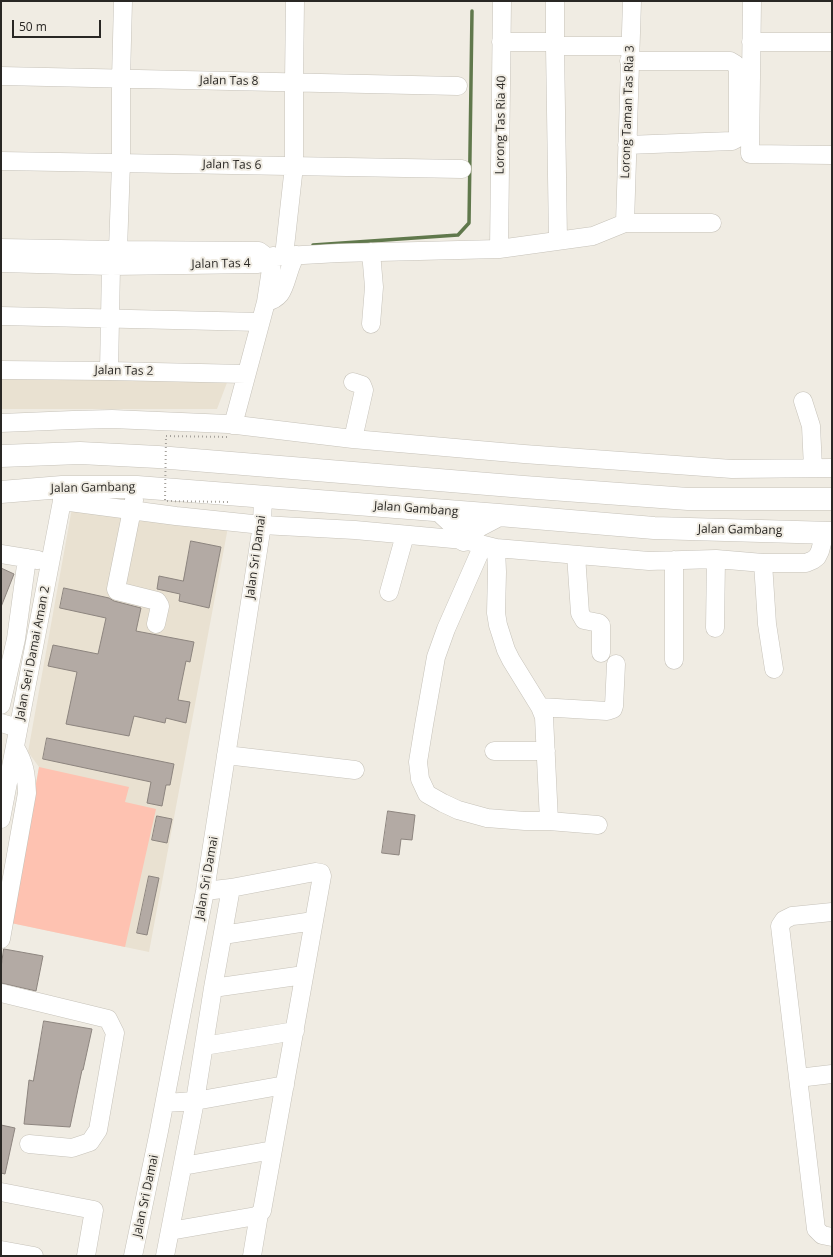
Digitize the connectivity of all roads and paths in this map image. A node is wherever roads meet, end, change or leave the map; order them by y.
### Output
1 (123, 1) edge
2 (295, 1) edge
3 (502, 1) edge
4 (555, 1) edge
5 (632, 1) edge
6 (752, 1) edge
7 (501, 42) junction
8 (752, 42) junction
9 (832, 42) edge
10 (555, 46) junction
11 (630, 54) junction
12 (1, 76) edge
13 (121, 79) junction
14 (294, 82) junction
15 (458, 86) dead end
16 (627, 145) junction
17 (832, 155) edge
18 (1, 161) edge
19 (121, 163) junction
20 (294, 166) junction
21 (462, 169) dead end
22 (625, 223) junction
23 (712, 223) dead end
24 (558, 240) junction
25 (1, 248) edge
26 (499, 249) junction
27 (371, 252) junction
28 (280, 256) junction
29 (114, 258) junction
30 (1, 263) edge
31 (1, 316) edge
32 (110, 319) junction
33 (260, 322) junction
34 (371, 324) dead end
35 (1, 370) edge
36 (109, 371) junction
37 (246, 374) junction
38 (353, 382) dead end
39 (803, 401) dead end
40 (1, 423) edge
41 (230, 431) junction
42 (353, 439) junction
43 (1, 456) edge
44 (813, 468) junction
45 (832, 468) edge
46 (137, 487) junction
47 (1, 492) edge
48 (62, 494) junction
49 (263, 496) junction
50 (832, 499) edge
51 (228, 502) dead end
52 (132, 510) junction
53 (440, 511) junction
54 (499, 514) junction
55 (262, 525) junction
56 (828, 533) edge
57 (405, 535) junction
58 (481, 544) junction
59 (1, 554) edge
60 (576, 555) junction
61 (27, 558) junction
62 (716, 558) junction
63 (674, 560) junction
64 (50, 562) junction
65 (763, 563) junction
66 (389, 592) dead end
67 (156, 624) dead end
68 (715, 628) dead end
69 (601, 653) dead end
70 (674, 660) dead end
71 (616, 664) dead end
72 (774, 669) dead end
73 (1, 705) edge
74 (540, 707) junction
75 (1, 723) edge
76 (18, 728) junction
77 (15, 747) junction
78 (494, 751) dead end
79 (546, 751) junction
80 (226, 755) junction
81 (6, 764) edge
82 (355, 770) dead end
83 (2, 810) edge
84 (550, 820) junction
85 (598, 825) dead end
86 (231, 888) junction
87 (205, 890) junction
88 (831, 917) edge
89 (313, 922) junction
90 (223, 936) junction
91 (1, 939) edge
92 (304, 975) junction
93 (213, 988) junction
94 (1, 993) edge
95 (295, 1031) junction
96 (204, 1046) junction
97 (832, 1074) edge
98 (798, 1078) junction
99 (285, 1085) junction
100 (195, 1101) junction
101 (165, 1103) junction
102 (29, 1144) dead end
103 (273, 1150) junction
104 (183, 1166) junction
105 (1, 1192) edge
106 (259, 1214) junction
107 (170, 1231) junction
108 (832, 1237) edge
109 (1, 1250) edge
110 (34, 1256) edge
111 (86, 1256) edge
112 (133, 1256) edge
113 (165, 1256) edge
114 (252, 1256) edge

1 - 13 street
2 - 14 street
3 - 7 street, Lorong Tas Ria 40
4 - 10 street
5 - 11 street, Lorong Taman Tas Ria 3
6 - 8 street
7 - 10 street
7 - 26 street, Lorong Tas Ria 40
8 - 9 street
8 - 17 street
10 - 11 street
10 - 24 street
11 - 16 street, Lorong Taman Tas Ria 3
11 - 16 street
12 - 13 street, Jalan Tas 8
13 - 14 street, Jalan Tas 8
13 - 19 street
14 - 15 street, Jalan Tas 8
14 - 20 street
16 - 22 street, Lorong Taman Tas Ria 3
18 - 19 street, Jalan Tas 6
19 - 20 street, Jalan Tas 6
19 - 29 street
20 - 21 street, Jalan Tas 6
20 - 28 street
22 - 23 street
22 - 24 street
24 - 26 street
25 - 29 street, Jalan Tas 4
26 - 27 street
27 - 28 street
27 - 34 street
28 - 29 street, Jalan Tas 4
28 - 33 street
29 - 30 street, Jalan Tas 4
29 - 32 street
31 - 32 street
32 - 33 street
32 - 36 street
33 - 37 street
35 - 36 street, Jalan Tas 2
36 - 37 street, Jalan Tas 2
37 - 41 street
38 - 42 street
39 - 44 street
40 - 41 street
41 - 42 street
41 - 51 path, bridge
42 - 44 street
43 - 50 highway
44 - 45 street
46 - 48 highway, Jalan Gambang
46 - 49 highway, Jalan Gambang
46 - 52 street
47 - 48 highway, Jalan Gambang
48 - 52 street
48 - 64 street, Jalan Seri Damai Aman 2
49 - 53 highway, Jalan Gambang
49 - 55 street, Jalan Sri Damai
52 - 55 street
52 - 67 street
53 - 54 highway, Jalan Gambang
53 - 58 highway
54 - 56 highway, Jalan Gambang
54 - 58 highway
55 - 57 street
55 - 80 street, Jalan Sri Damai
56 - 65 street
57 - 58 street
57 - 66 street
58 - 60 street
58 - 74 street
58 - 84 street
59 - 61 street
60 - 63 street
60 - 69 street
61 - 64 street
61 - 73 street
62 - 63 street
62 - 65 street
62 - 68 street
63 - 70 street
64 - 76 street, Jalan Seri Damai Aman 2
65 - 72 street
71 - 74 street
74 - 79 street
75 - 76 street
76 - 77 street, Jalan Seri Damai Aman 2
77 - 81 street, Jalan Seri Damai Aman 2
77 - 91 street
78 - 79 street
79 - 84 street
80 - 82 street
80 - 87 street, Jalan Sri Damai
81 - 83 street, Jalan Seri Damai Aman 2
84 - 85 street
86 - 87 street
86 - 89 street
86 - 90 street
87 - 101 street, Jalan Sri Damai
88 - 98 street
89 - 90 street
89 - 92 street
90 - 93 street
92 - 93 street
92 - 95 street
93 - 96 street
94 - 102 street
95 - 96 street
95 - 99 street
96 - 100 street
97 - 98 street
98 - 108 street
99 - 100 street
99 - 103 street
100 - 101 street
100 - 104 street
101 - 112 street, Jalan Sri Damai
103 - 104 street
103 - 106 street
104 - 107 street
105 - 111 street
106 - 107 street
106 - 114 street
107 - 113 street
109 - 110 street

